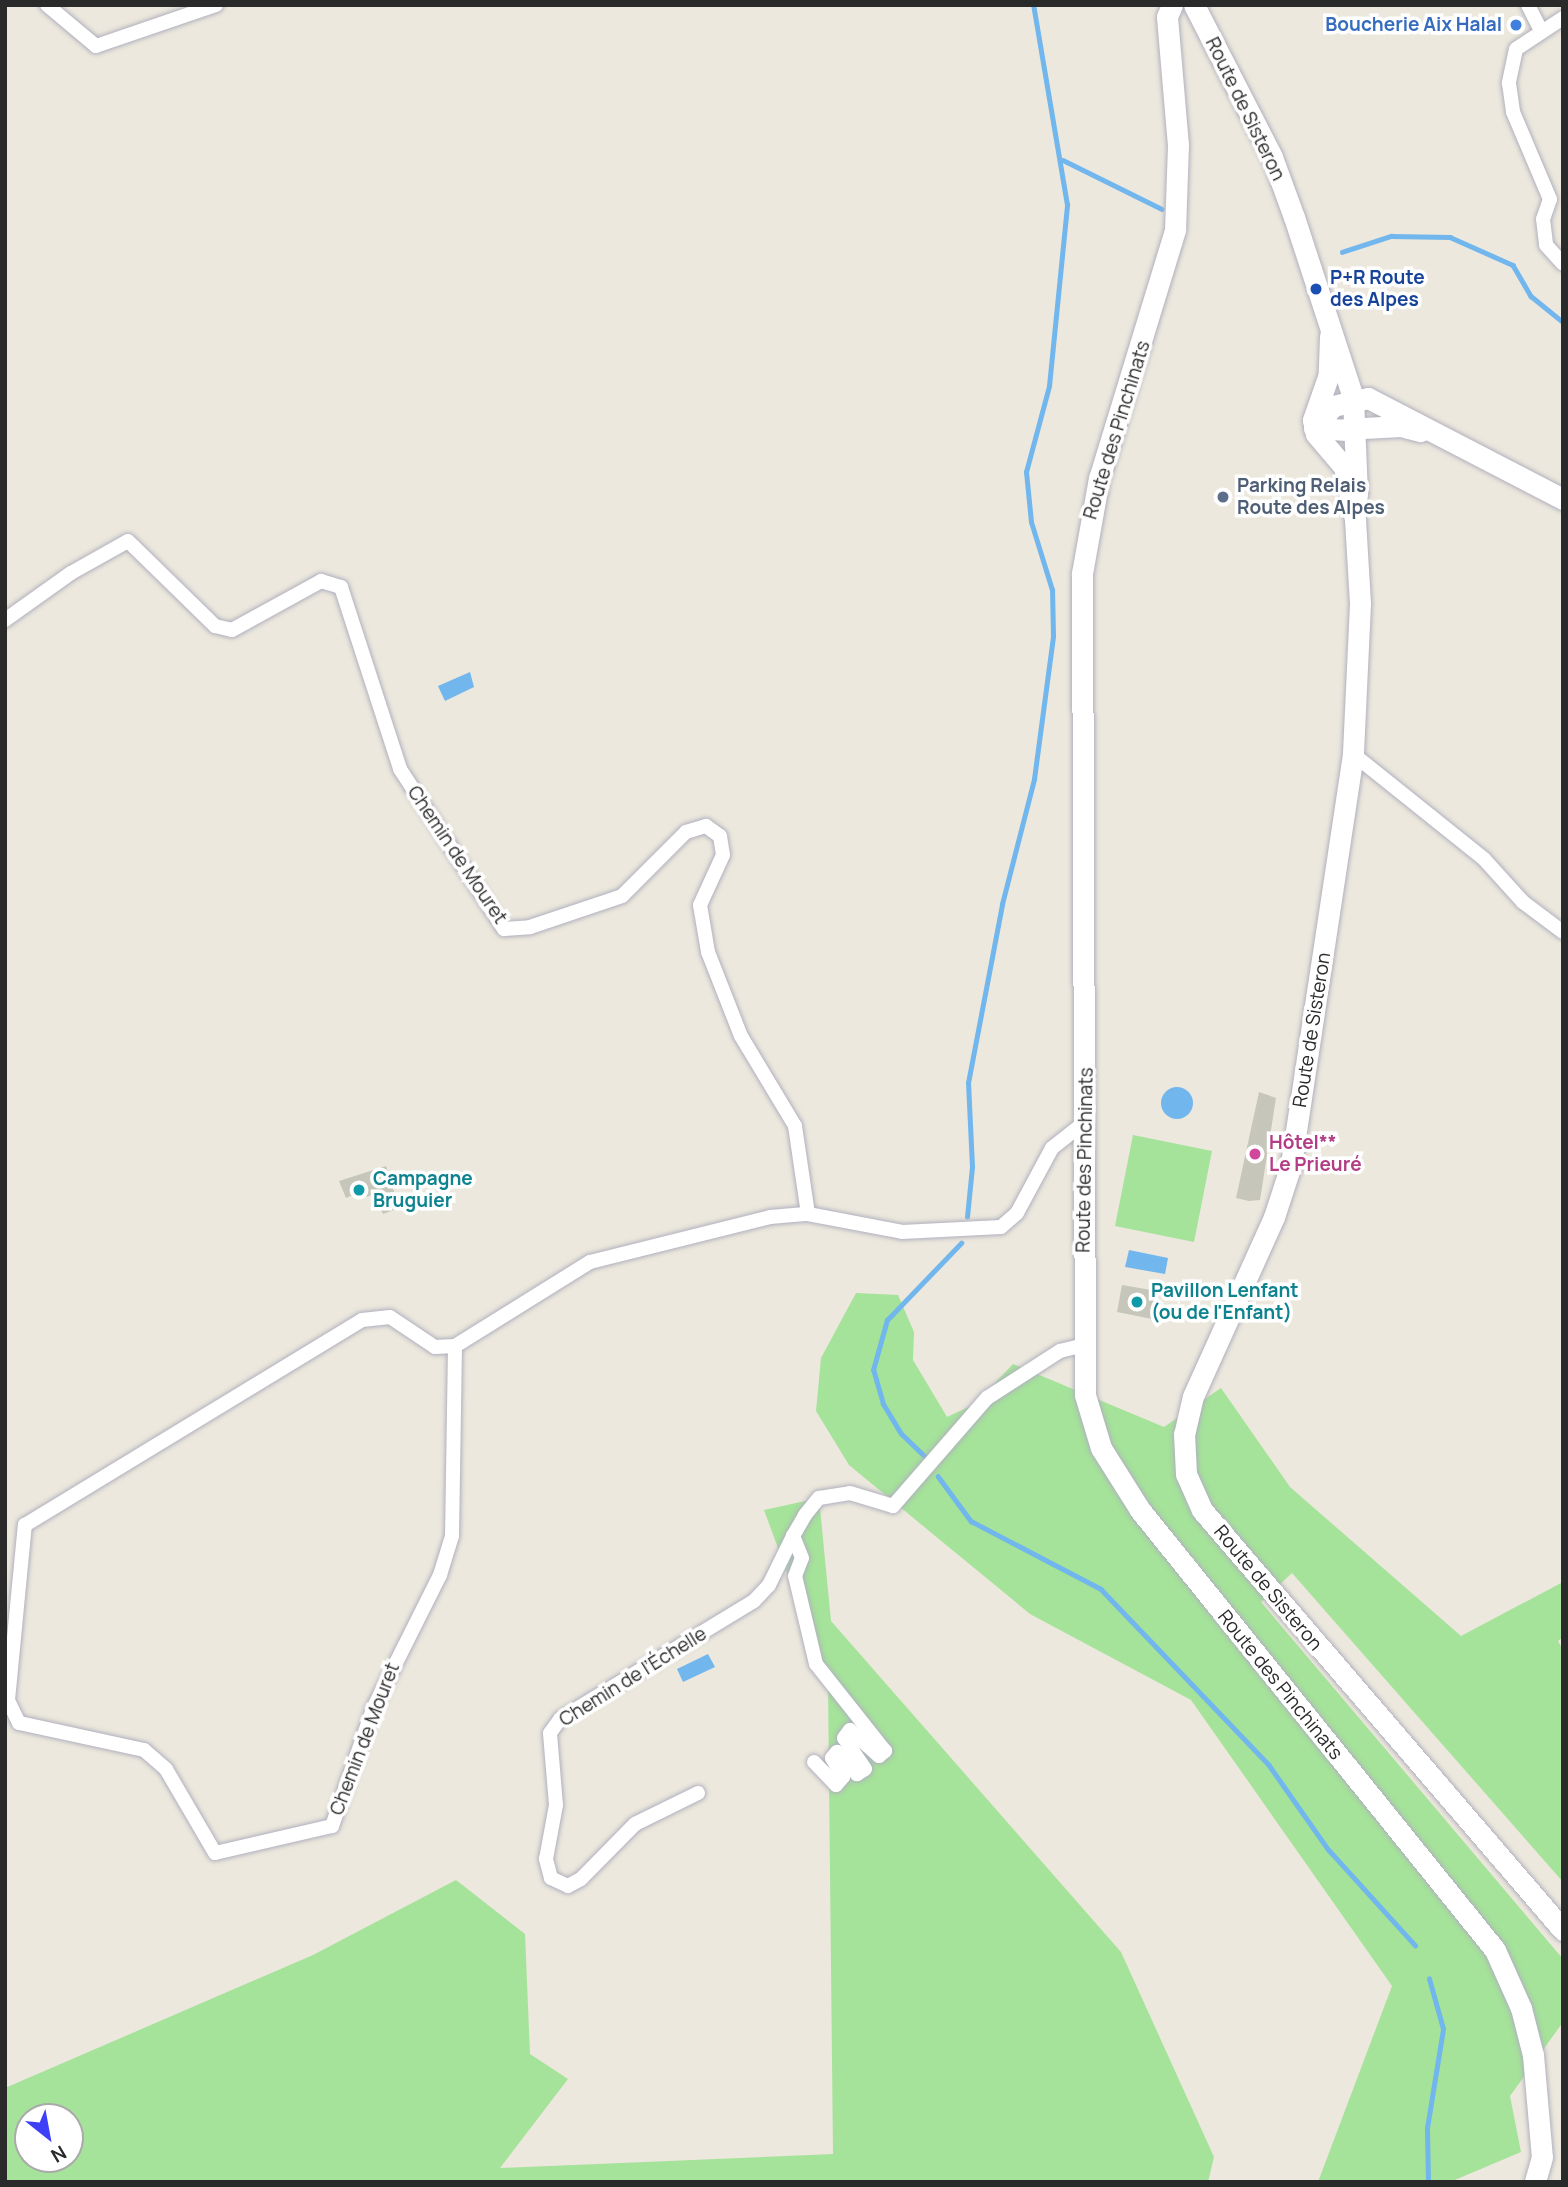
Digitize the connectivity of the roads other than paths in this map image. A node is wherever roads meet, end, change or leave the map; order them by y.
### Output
1 (47, 5) edge
2 (216, 5) edge
3 (1172, 5) edge
4 (1194, 5) edge
5 (1528, 5) edge
6 (1563, 18) edge
7 (1540, 29) junction
8 (1563, 264) edge
9 (1330, 336) junction
10 (1361, 398) junction
11 (1319, 411) junction
12 (1354, 428) junction
13 (1383, 428) junction
14 (1426, 433) junction
15 (1360, 458) junction
16 (1563, 499) edge
17 (1355, 519) junction
18 (5, 621) edge
19 (1353, 754) junction
20 (1563, 932) edge
21 (1085, 1122) junction
22 (808, 1214) junction
23 (455, 1346) junction
24 (1084, 1346) junction
25 (793, 1536) junction
26 (814, 1762) dead end
27 (698, 1793) dead end
28 (1563, 1930) edge
29 (1535, 2182) edge

1 - 2 street
3 - 21 street, Route des Pinchinats
4 - 9 street, Route de Sisteron
5 - 7 street
6 - 7 street
7 - 8 street
9 - 10 street, Route de Sisteron
9 - 11 street, Route de Sisteron
10 - 11 street
10 - 12 street, Route de Sisteron
10 - 14 street
11 - 12 street
11 - 17 street, Route de Sisteron
12 - 13 street
12 - 15 street, Route de Sisteron
13 - 14 street
13 - 15 street
14 - 16 street
15 - 17 street, Route de Sisteron
17 - 19 street, Route de Sisteron
18 - 22 street, Chemin de Mouret
19 - 20 street
19 - 28 street, Route de Sisteron
21 - 22 street
21 - 24 street, Route des Pinchinats
22 - 23 street
23 - 23 street, Chemin de Mouret
24 - 25 street, Chemin de l’Échelle
24 - 29 street, Route des Pinchinats
25 - 26 street
25 - 27 street, Chemin de l’Échelle

